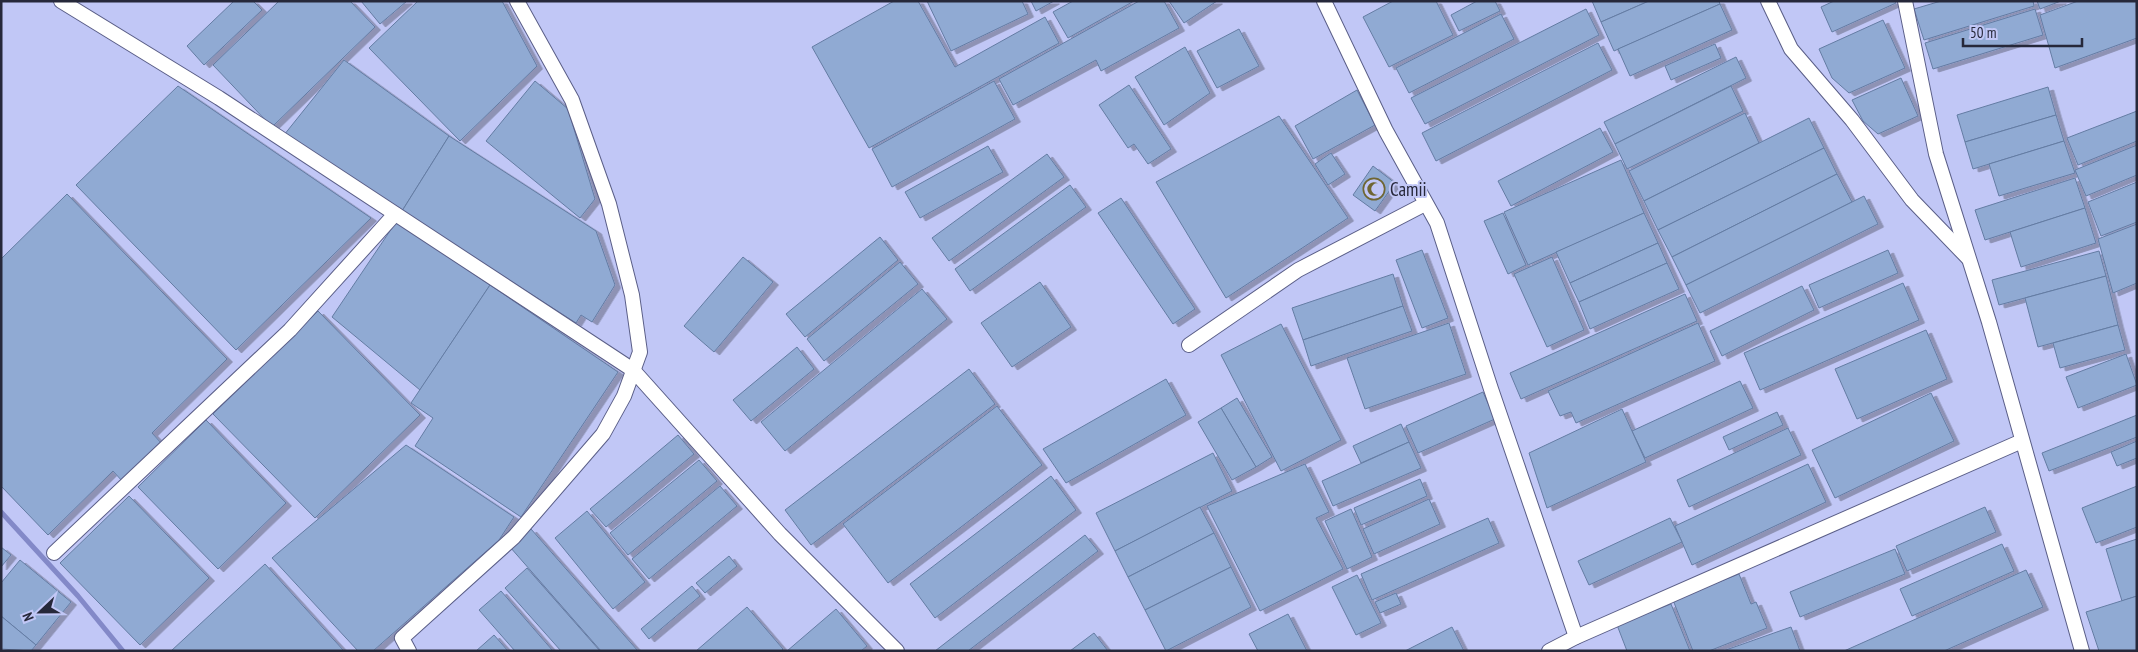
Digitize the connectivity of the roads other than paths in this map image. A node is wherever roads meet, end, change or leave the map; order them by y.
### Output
1 (61, 1) edge
2 (517, 1) edge
3 (1324, 1) edge
4 (1768, 1) edge
5 (1905, 1) edge
6 (1425, 204) junction
7 (395, 214) junction
8 (1970, 261) junction
9 (1189, 345) dead end
10 (634, 370) junction
11 (2022, 441) junction
12 (54, 554) dead end
13 (1576, 637) junction
14 (409, 651) edge
15 (897, 651) edge
16 (1549, 651) edge
17 (2082, 651) edge

1 - 7 street
2 - 10 street
3 - 6 street
4 - 8 street
5 - 8 street
6 - 9 street
6 - 13 street
7 - 10 street
7 - 12 street
8 - 11 street
10 - 14 street
10 - 15 street
11 - 13 street
11 - 17 street
13 - 16 street

